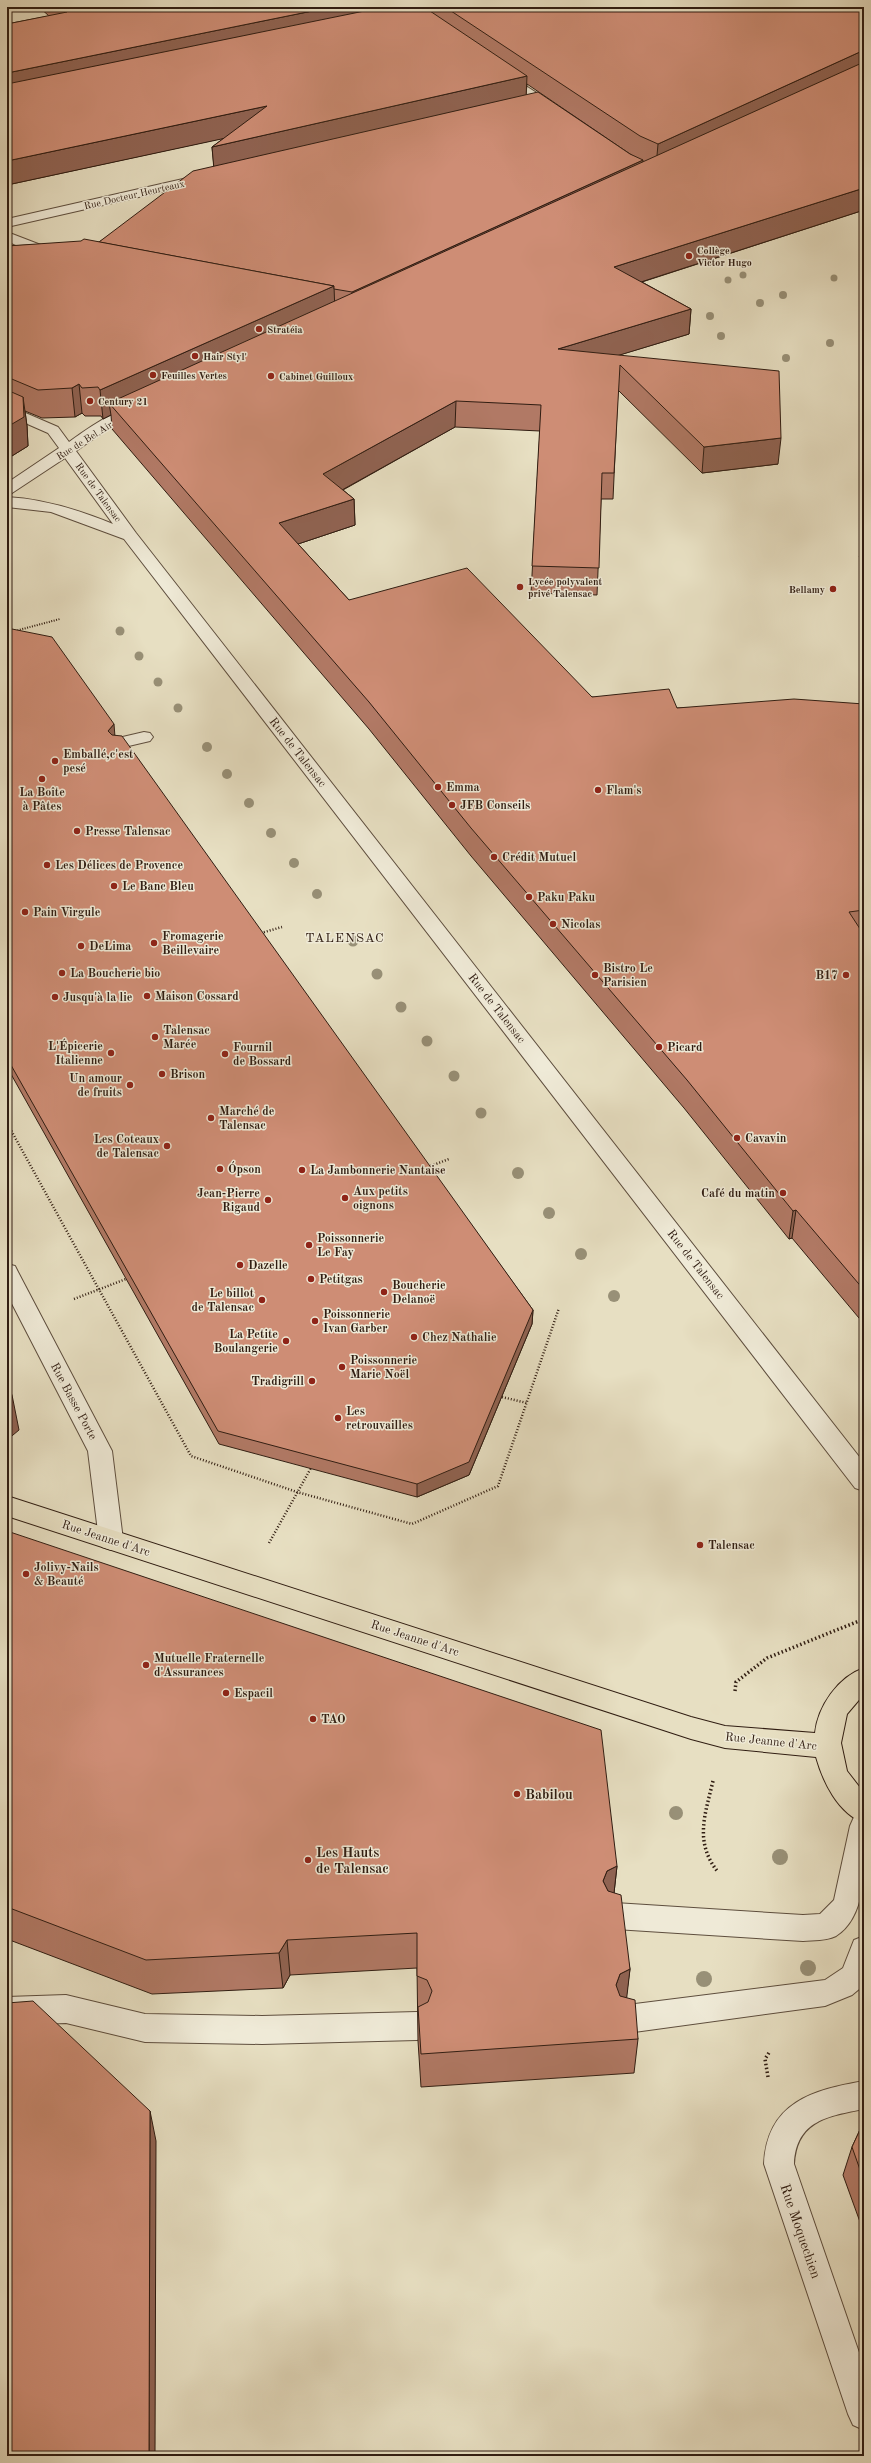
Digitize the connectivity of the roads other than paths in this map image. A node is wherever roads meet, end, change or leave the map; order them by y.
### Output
1 (488, 65) edge
2 (541, 100) junction
3 (522, 105) edge
4 (566, 117) edge
5 (219, 174) edge
6 (7, 223) edge
7 (7, 236) edge
8 (68, 258) edge
9 (154, 402) edge
10 (7, 409) edge
11 (69, 448) junction
12 (7, 490) edge
13 (7, 502) edge
14 (130, 536) junction
15 (144, 737) dead end
16 (120, 743) edge
17 (7, 1272) edge
18 (864, 1480) edge
19 (7, 1506) edge
20 (111, 1540) junction
21 (864, 1679) edge
22 (827, 1746) junction
23 (864, 1811) edge
24 (864, 1826) edge
25 (615, 1916) edge
26 (864, 1949) edge
27 (7, 2011) edge
28 (627, 2019) edge
29 (418, 2026) edge
30 (864, 2095) edge
31 (864, 2414) edge

1 - 2 street
2 - 3 street
2 - 4 street
5 - 6 street, Rue Docteur Heurteaux
7 - 8 street
9 - 11 street, Rue de Bel Air
10 - 11 street, Rue de Talensac
11 - 12 street, Rue de Bel Air
11 - 14 street, Rue de Talensac
13 - 14 street, Rue de Talensac
14 - 18 street, Rue de Talensac
15 - 16 street
17 - 20 street, Rue Basse Porte
19 - 20 main road, Rue Jeanne d'Arc
20 - 22 main road, Rue Jeanne d'Arc
21 - 22 main road
22 - 23 main road
24 - 25 street
26 - 28 street
27 - 29 street
30 - 31 street, Rue Moquechien

